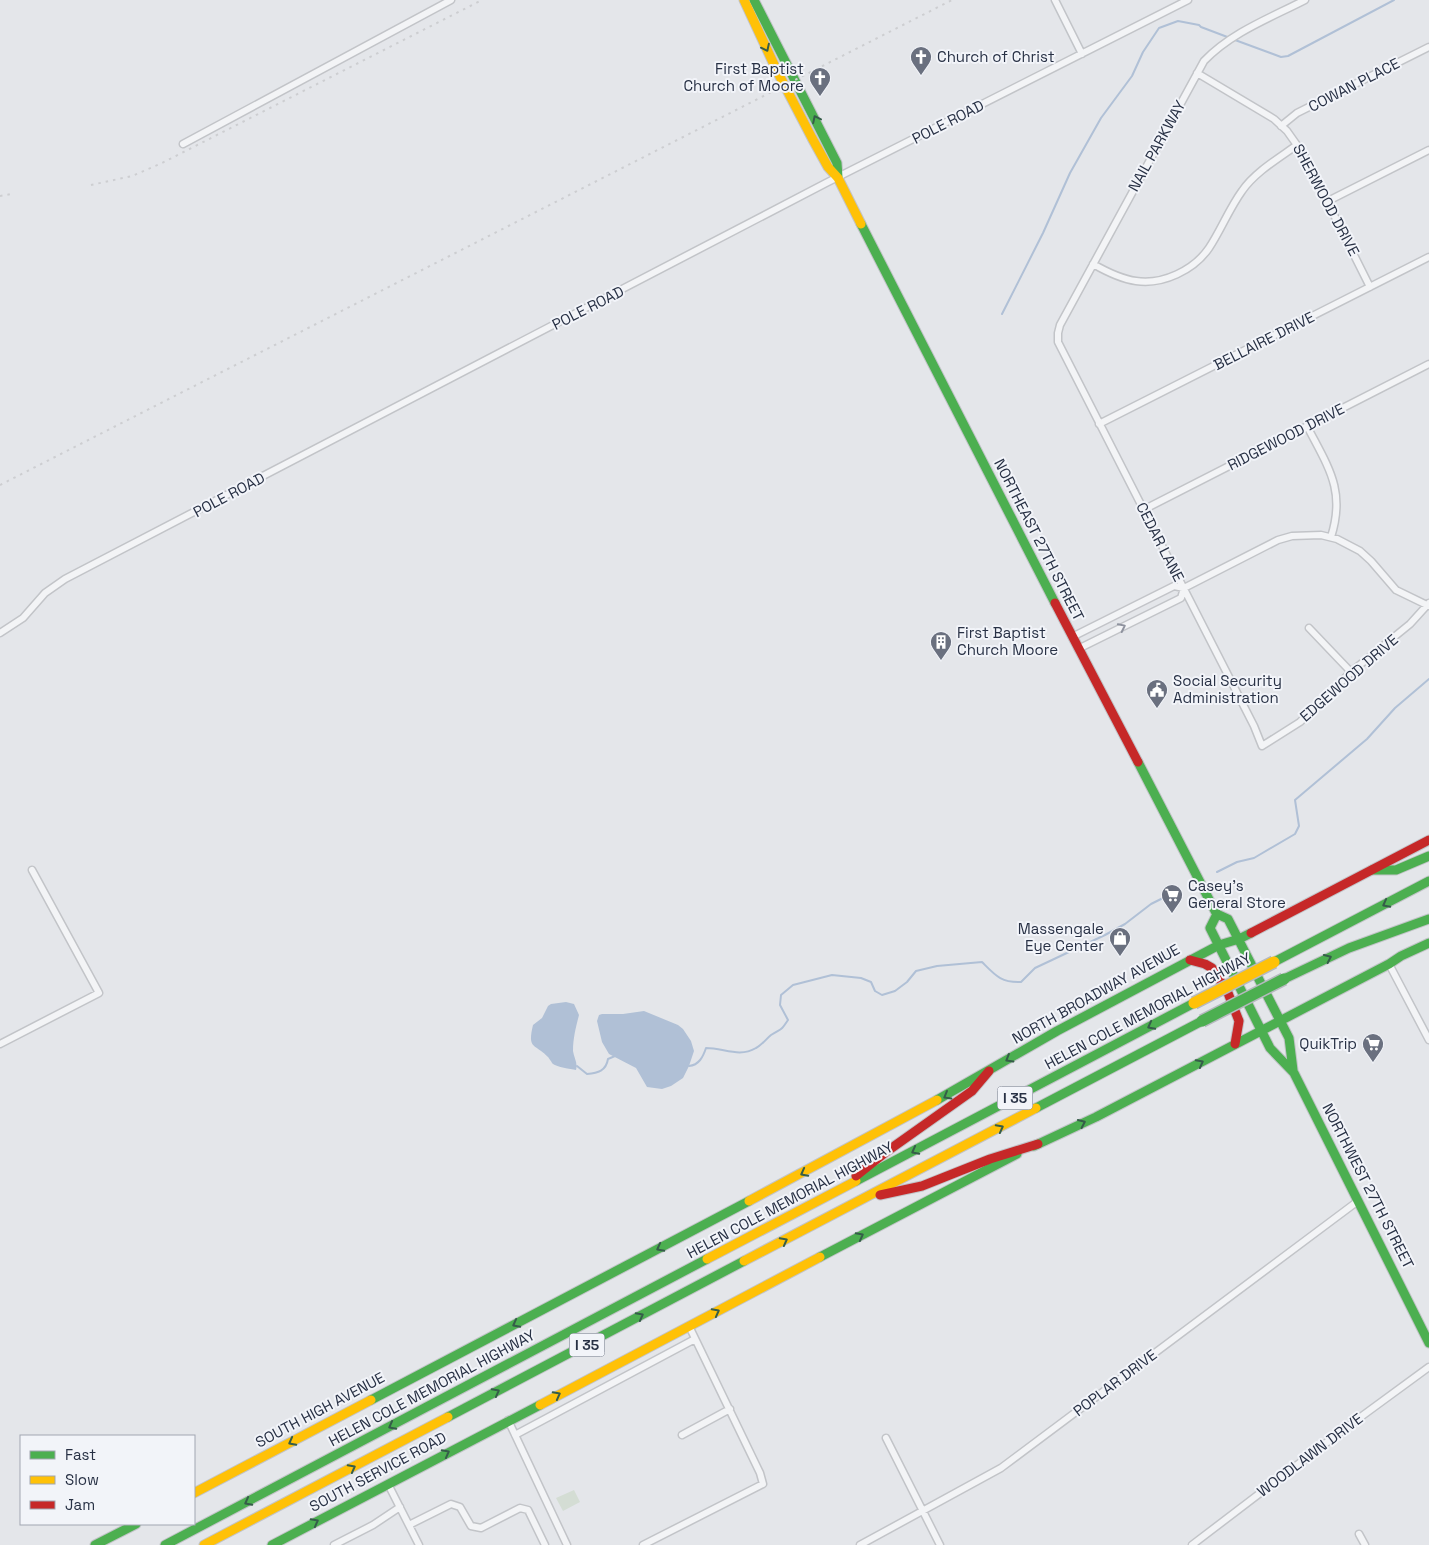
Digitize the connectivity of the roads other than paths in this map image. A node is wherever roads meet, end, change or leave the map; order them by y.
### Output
1 (451, 0) edge
2 (744, 0) edge
3 (754, 0) edge
4 (1055, 0) edge
5 (1188, 0) edge
6 (1305, 0) edge
7 (1429, 47) edge
8 (1082, 54) junction
9 (1197, 73) junction
10 (1281, 126) junction
11 (183, 144) dead end
12 (1298, 145) junction
13 (1429, 150) edge
14 (838, 178) junction
15 (1328, 201) junction
16 (1429, 257) edge
17 (1094, 264) junction
18 (1370, 286) junction
19 (1058, 337) joint
20 (1429, 364) edge
21 (1099, 424) junction
22 (1308, 426) junction
23 (1143, 510) junction
24 (1331, 537) junction
25 (1184, 588) junction
26 (1429, 605) edge
27 (1309, 628) dead end
28 (0, 633) edge
29 (1072, 637) junction
30 (1078, 649) junction
31 (1351, 672) junction
32 (1262, 746) joint
33 (1429, 840) edge
34 (1429, 856) edge
35 (32, 870) dead end
36 (1372, 870) junction
37 (1429, 881) edge
38 (1217, 914) junction
39 (1429, 919) edge
40 (1239, 939) junction
41 (1429, 943) edge
42 (1219, 945) junction
43 (1190, 960) junction
44 (1389, 964) junction
45 (1281, 1020) junction
46 (1261, 1030) junction
47 (1429, 1040) edge
48 (0, 1044) edge
49 (1235, 1044) junction
50 (1293, 1070) junction
51 (989, 1071) junction
52 (1038, 1144) junction
53 (835, 1193) junction
54 (864, 1199) junction
55 (1358, 1201) junction
56 (689, 1326) junction
57 (696, 1339) junction
58 (1429, 1343) edge
59 (459, 1354) joint
60 (1429, 1367) edge
61 (730, 1410) junction
62 (503, 1423) junction
63 (515, 1435) junction
64 (682, 1435) dead end
65 (886, 1438) dead end
66 (388, 1484) junction
67 (195, 1492) edge
68 (400, 1508) junction
69 (923, 1511) junction
70 (256, 1518) junction
71 (134, 1525) edge
72 (409, 1525) junction
73 (1359, 1534) dead end
74 (95, 1545) edge
75 (165, 1545) edge
76 (204, 1545) edge
77 (216, 1545) edge
78 (272, 1545) edge
79 (334, 1545) edge
80 (419, 1545) edge
81 (546, 1545) edge
82 (566, 1545) edge
83 (643, 1545) edge
84 (860, 1545) edge
85 (940, 1545) edge
86 (1192, 1545) edge
87 (1365, 1545) edge

1 - 11 street
2 -> 14 main road, NORTHEAST 27TH STREET
14 -> 3 main road, NORTHEAST 27TH STREET
4 - 8 street
5 - 8 street, POLE ROAD
6 - 9 street, NAIL PARKWAY
7 - 10 street, COWAN PLACE
8 - 14 street, POLE ROAD
9 - 10 street, SHERWOOD DRIVE
9 - 17 street, NAIL PARKWAY
10 - 12 street, SHERWOOD DRIVE
12 - 15 street, SHERWOOD DRIVE
12 - 17 street
13 - 15 street
14 - 28 street, POLE ROAD
14 - 29 main road, NORTHEAST 27TH STREET
15 - 18 street, SHERWOOD DRIVE
16 - 18 street, BELLAIRE DRIVE
17 - 19 street, NAIL PARKWAY
18 - 21 street, BELLAIRE DRIVE
19 - 21 street, CEDAR LANE
20 - 22 street, RIDGEWOOD DRIVE
21 - 23 street, CEDAR LANE
22 - 23 street, RIDGEWOOD DRIVE
22 - 24 street
23 - 25 street, CEDAR LANE
24 - 25 street
24 - 26 street
25 - 29 street
30 -> 25 street
25 - 32 street, CEDAR LANE
26 - 31 street, EDGEWOOD DRIVE
27 - 31 street
29 - 30 main road, NORTHEAST 27TH STREET
30 - 38 main road, NORTHEAST 27TH STREET
31 - 32 street, EDGEWOOD DRIVE
33 - 36 main road
34 - 36 main road
35 - 48 street
36 - 40 main road
37 -> 53 main road, HELEN COLE MEMORIAL HIGHWAY / I 35, bridge
38 - 40 main road, NORTHEAST 27TH STREET
38 - 42 main road
54 -> 39 main road, I 35, bridge
40 - 42 main road, NORTH BROADWAY AVENUE
40 - 45 main road, NORTHWEST 27TH STREET
41 - 44 main road
42 - 43 main road, NORTH BROADWAY AVENUE
42 - 46 main road, NORTHWEST 27TH STREET
43 - 49 main road
43 -> 51 main road, NORTH BROADWAY AVENUE
44 - 45 main road
44 - 47 street
45 - 46 main road
45 - 50 main road, NORTHWEST 27TH STREET
46 - 49 main road
46 - 50 main road, NORTHWEST 27TH STREET
52 -> 49 main road
50 - 55 main road, NORTHWEST 27TH STREET
51 - 53 main road
51 -> 59 main road, NORTH BROADWAY AVENUE
52 - 54 main road
56 -> 52 main road, SOUTH SERVICE ROAD
53 -> 75 main road, HELEN COLE MEMORIAL HIGHWAY / I 35
70 -> 54 main road, I 35
55 - 58 main road, NORTHWEST 27TH STREET
55 - 69 street, POPLAR DRIVE
56 - 57 street
62 -> 56 main road, SOUTH SERVICE ROAD
57 - 61 street
57 - 63 street
59 -> 67 main road, SOUTH HIGH AVENUE
60 - 86 street, WOODLAWN DRIVE
61 - 64 street
61 - 83 street
62 - 63 street
66 -> 62 main road, SOUTH SERVICE ROAD
63 - 82 street
65 - 69 street
66 - 68 street
78 -> 66 main road, SOUTH SERVICE ROAD
68 - 72 street
68 - 79 street
69 - 84 street, POPLAR DRIVE
69 - 85 street
70 - 76 main road, I 35
70 - 77 main road
71 - 74 main road
72 - 80 street
72 - 81 street
73 - 87 street

